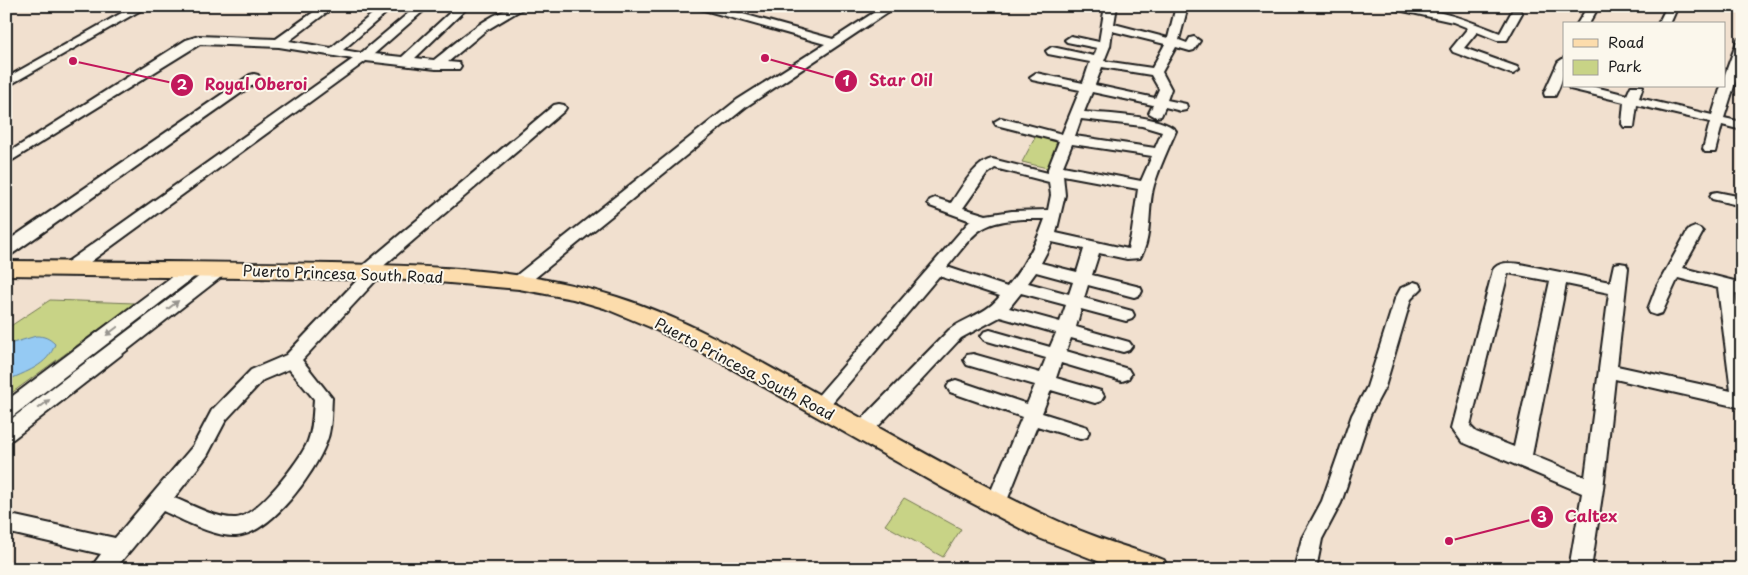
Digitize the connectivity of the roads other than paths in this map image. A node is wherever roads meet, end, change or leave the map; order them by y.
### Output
1 (143, 6) edge
2 (330, 6) edge
3 (389, 6) edge
4 (424, 6) edge
5 (464, 6) edge
6 (504, 6) edge
7 (701, 6) edge
8 (870, 6) edge
9 (1111, 6) edge
10 (1182, 6) edge
11 (1394, 6) edge
12 (1673, 6) edge
13 (520, 7) edge
14 (1592, 7) edge
15 (888, 8) edge
16 (1516, 13) dead end
17 (1584, 22) edge
18 (1665, 22) edge
19 (1108, 26) junction
20 (1474, 28) junction
21 (1071, 40) dead end
22 (1194, 41) dead end
23 (1742, 42) edge
24 (279, 43) junction
25 (834, 43) junction
26 (1172, 43) junction
27 (1052, 51) dead end
28 (332, 52) junction
29 (1099, 56) junction
30 (364, 57) junction
31 (1734, 59) edge
32 (404, 62) junction
33 (436, 65) junction
34 (1563, 65) edge
35 (455, 66) dead end
36 (1513, 70) dead end
37 (1156, 72) junction
38 (1036, 77) dead end
39 (254, 78) dead end
40 (6, 83) edge
41 (1556, 86) edge
42 (1726, 86) edge
43 (1088, 88) junction
44 (1582, 88) edge
45 (1636, 88) edge
46 (1725, 88) edge
47 (1631, 101) junction
48 (1160, 104) junction
49 (559, 108) dead end
50 (1181, 108) dead end
51 (1077, 116) junction
52 (1716, 120) junction
53 (1001, 122) dead end
54 (1152, 124) junction
55 (1629, 124) dead end
56 (1742, 126) edge
57 (1067, 139) junction
58 (1710, 149) dead end
59 (1161, 153) junction
60 (6, 160) edge
61 (1055, 174) junction
62 (1146, 186) junction
63 (1717, 196) dead end
64 (1742, 202) edge
65 (935, 203) dead end
66 (954, 209) junction
67 (1054, 215) junction
68 (984, 220) junction
69 (1695, 232) dead end
70 (1047, 236) junction
71 (1093, 246) junction
72 (6, 250) edge
73 (1032, 266) junction
74 (6, 268) edge
75 (1620, 268) dead end
76 (69, 269) junction
77 (936, 269) junction
78 (192, 270) junction
79 (218, 270) junction
80 (1673, 271) junction
81 (370, 272) junction
82 (1559, 277) junction
83 (1083, 278) junction
84 (519, 282) junction
85 (1414, 288) dead end
86 (1734, 288) edge
87 (1618, 289) junction
88 (1014, 290) junction
89 (1134, 291) dead end
90 (1076, 302) junction
91 (1656, 309) dead end
92 (998, 311) junction
93 (1126, 315) dead end
94 (1066, 330) junction
95 (990, 336) dead end
96 (1123, 346) dead end
97 (1055, 355) junction
98 (292, 360) junction
99 (973, 360) dead end
100 (1608, 371) junction
101 (1122, 374) dead end
102 (1044, 382) junction
103 (956, 388) dead end
104 (1095, 396) dead end
105 (1741, 401) edge
106 (818, 406) junction
107 (6, 411) edge
108 (1031, 415) junction
109 (862, 430) junction
110 (1080, 432) dead end
111 (6, 434) edge
112 (1521, 459) junction
113 (1593, 489) junction
114 (160, 501) junction
115 (996, 503) junction
116 (6, 523) edge
117 (118, 548) junction
118 (101, 569) edge
119 (1154, 569) edge
120 (1305, 569) edge
121 (1580, 569) edge

1 - 40 street
2 - 24 street
3 - 28 street
4 - 30 street
5 - 32 street
6 - 13 street
7 - 25 street
8 - 15 street
9 - 19 street
10 - 26 street
11 - 20 street
12 - 18 street
13 - 33 street
14 - 17 street
15 - 25 street
16 - 20 street
19 - 26 street
19 - 29 street
20 - 36 street
21 - 29 street
22 - 26 street
23 - 31 street
24 - 28 street
24 - 60 street
25 - 84 street
26 - 37 street
27 - 29 street
28 - 30 street
29 - 37 street
29 - 43 street
30 - 32 street
30 - 76 street
31 - 42 street
32 - 33 street
33 - 35 street
34 - 41 street
37 - 48 street
38 - 43 street
39 - 72 street
43 - 48 street
43 - 51 street
44 - 47 street
45 - 47 street
46 - 52 street
47 - 52 street
47 - 55 street
48 - 50 street
48 - 54 street
49 - 81 street
51 - 54 street
51 - 57 street
52 - 56 street
52 - 58 street
53 - 57 street
54 - 59 street
57 - 59 street
57 - 61 street
59 - 62 street
61 - 62 street
61 - 66 street
61 - 67 street
62 - 71 street
63 - 64 street
65 - 66 street
66 - 68 street
67 - 68 street
67 - 70 street
68 - 77 street
69 - 80 street
70 - 71 street
70 - 73 street
71 - 83 street
73 - 83 street
73 - 88 street
74 - 76 main road, Puerto Princesa South Road
75 - 87 street
76 - 78 main road, Puerto Princesa South Road
77 - 88 street
77 - 106 street
78 - 79 main road, Puerto Princesa South Road
78 -> 107 street
79 - 81 main road, Puerto Princesa South Road
111 -> 79 street
80 - 86 street
80 - 91 street
81 - 84 main road, Puerto Princesa South Road
81 - 98 street
82 - 87 street
82 - 112 street
82 - 112 street
83 - 89 street
83 - 90 street
84 - 106 main road, Puerto Princesa South Road
85 - 120 street
86 - 105 street
87 - 100 street
88 - 90 street
88 - 92 street
90 - 93 street
90 - 94 street
92 - 94 street
92 - 109 street
94 - 96 street
94 - 97 street
95 - 97 street
97 - 101 street
97 - 102 street
98 - 114 street
98 - 114 street
99 - 102 street
100 - 105 street
100 - 113 street
102 - 104 street
102 - 108 street
103 - 108 street
106 - 109 main road, Puerto Princesa South Road
108 - 110 street
108 - 115 street
109 - 115 main road, Puerto Princesa South Road
112 - 113 street
113 - 121 street
114 - 117 street
115 - 119 main road, Puerto Princesa South Road
116 - 117 street
117 - 118 street

